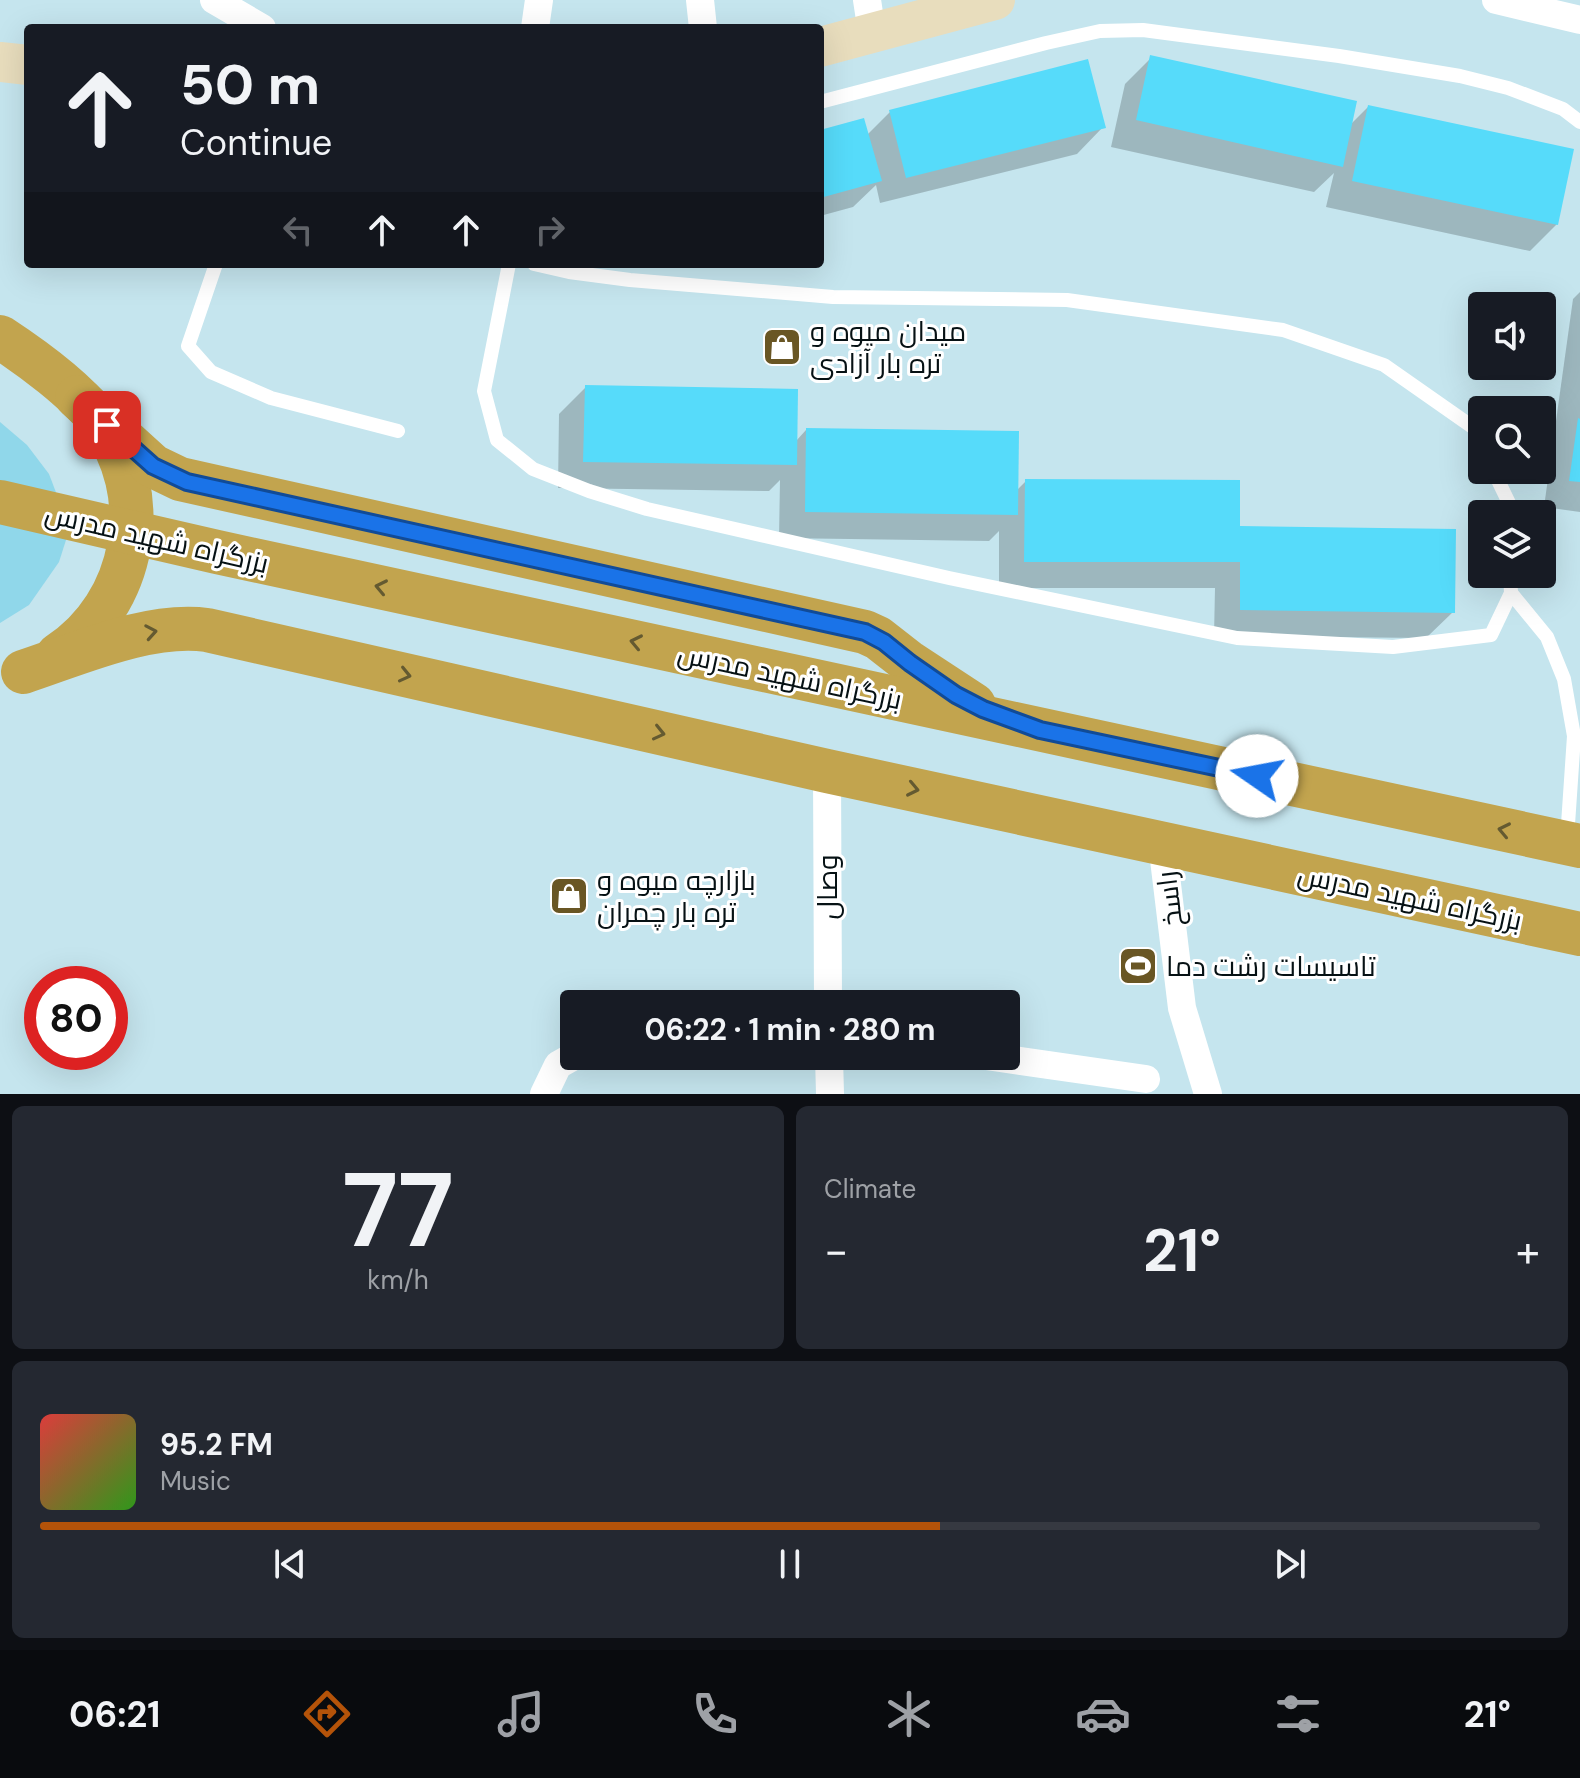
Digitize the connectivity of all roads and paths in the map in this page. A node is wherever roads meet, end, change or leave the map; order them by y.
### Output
1 (539, 0) edge
2 (700, 0) edge
3 (995, 0) edge
4 (1496, 0) edge
5 (222, 2) edge
6 (870, 16) edge
7 (1580, 20) edge
8 (256, 24) edge
9 (536, 24) edge
10 (703, 24) edge
11 (824, 45) edge
12 (0, 62) edge
13 (24, 65) edge
14 (824, 101) edge
15 (1580, 122) edge
16 (215, 268) edge
17 (508, 268) edge
18 (552, 268) edge
19 (0, 337) edge
20 (77, 397) junction
21 (1468, 424) edge
22 (398, 431) dead end
23 (0, 502) edge
24 (1511, 588) edge
25 (1511, 593) junction
26 (11, 675) edge
27 (1040, 730) junction
28 (1577, 733) edge
29 (827, 771) junction
30 (1162, 843) junction
31 (1573, 845) edge
32 (1580, 934) edge
33 (828, 990) edge
34 (1020, 1061) edge
35 (560, 1064) edge
36 (829, 1070) edge
37 (1146, 1079) dead end
38 (544, 1094) edge
39 (830, 1094) edge
40 (1208, 1094) edge

1 - 9 street
2 - 10 street
3 - 6 main road
4 - 7 street
5 - 8 street
6 - 11 main road
12 - 13 main road
14 - 15 lane
16 - 22 lane
17 - 25 lane
18 - 21 lane
19 - 20 highway
20 - 26 highway
20 - 27 highway
27 -> 23 highway, بزرگراه شهید مدرس
24 - 25 lane
25 - 28 lane
26 -> 29 highway, بزرگراه شهید مدرس
31 -> 27 highway, بزرگراه شهید مدرس
28 - 31 lane
29 -> 30 highway, بزرگراه شهید مدرس
29 - 33 street, وصال
30 - 32 highway, بزرگراه شهید مدرس
30 - 40 street, راسخ
34 - 37 street
35 - 38 street
36 - 39 street

